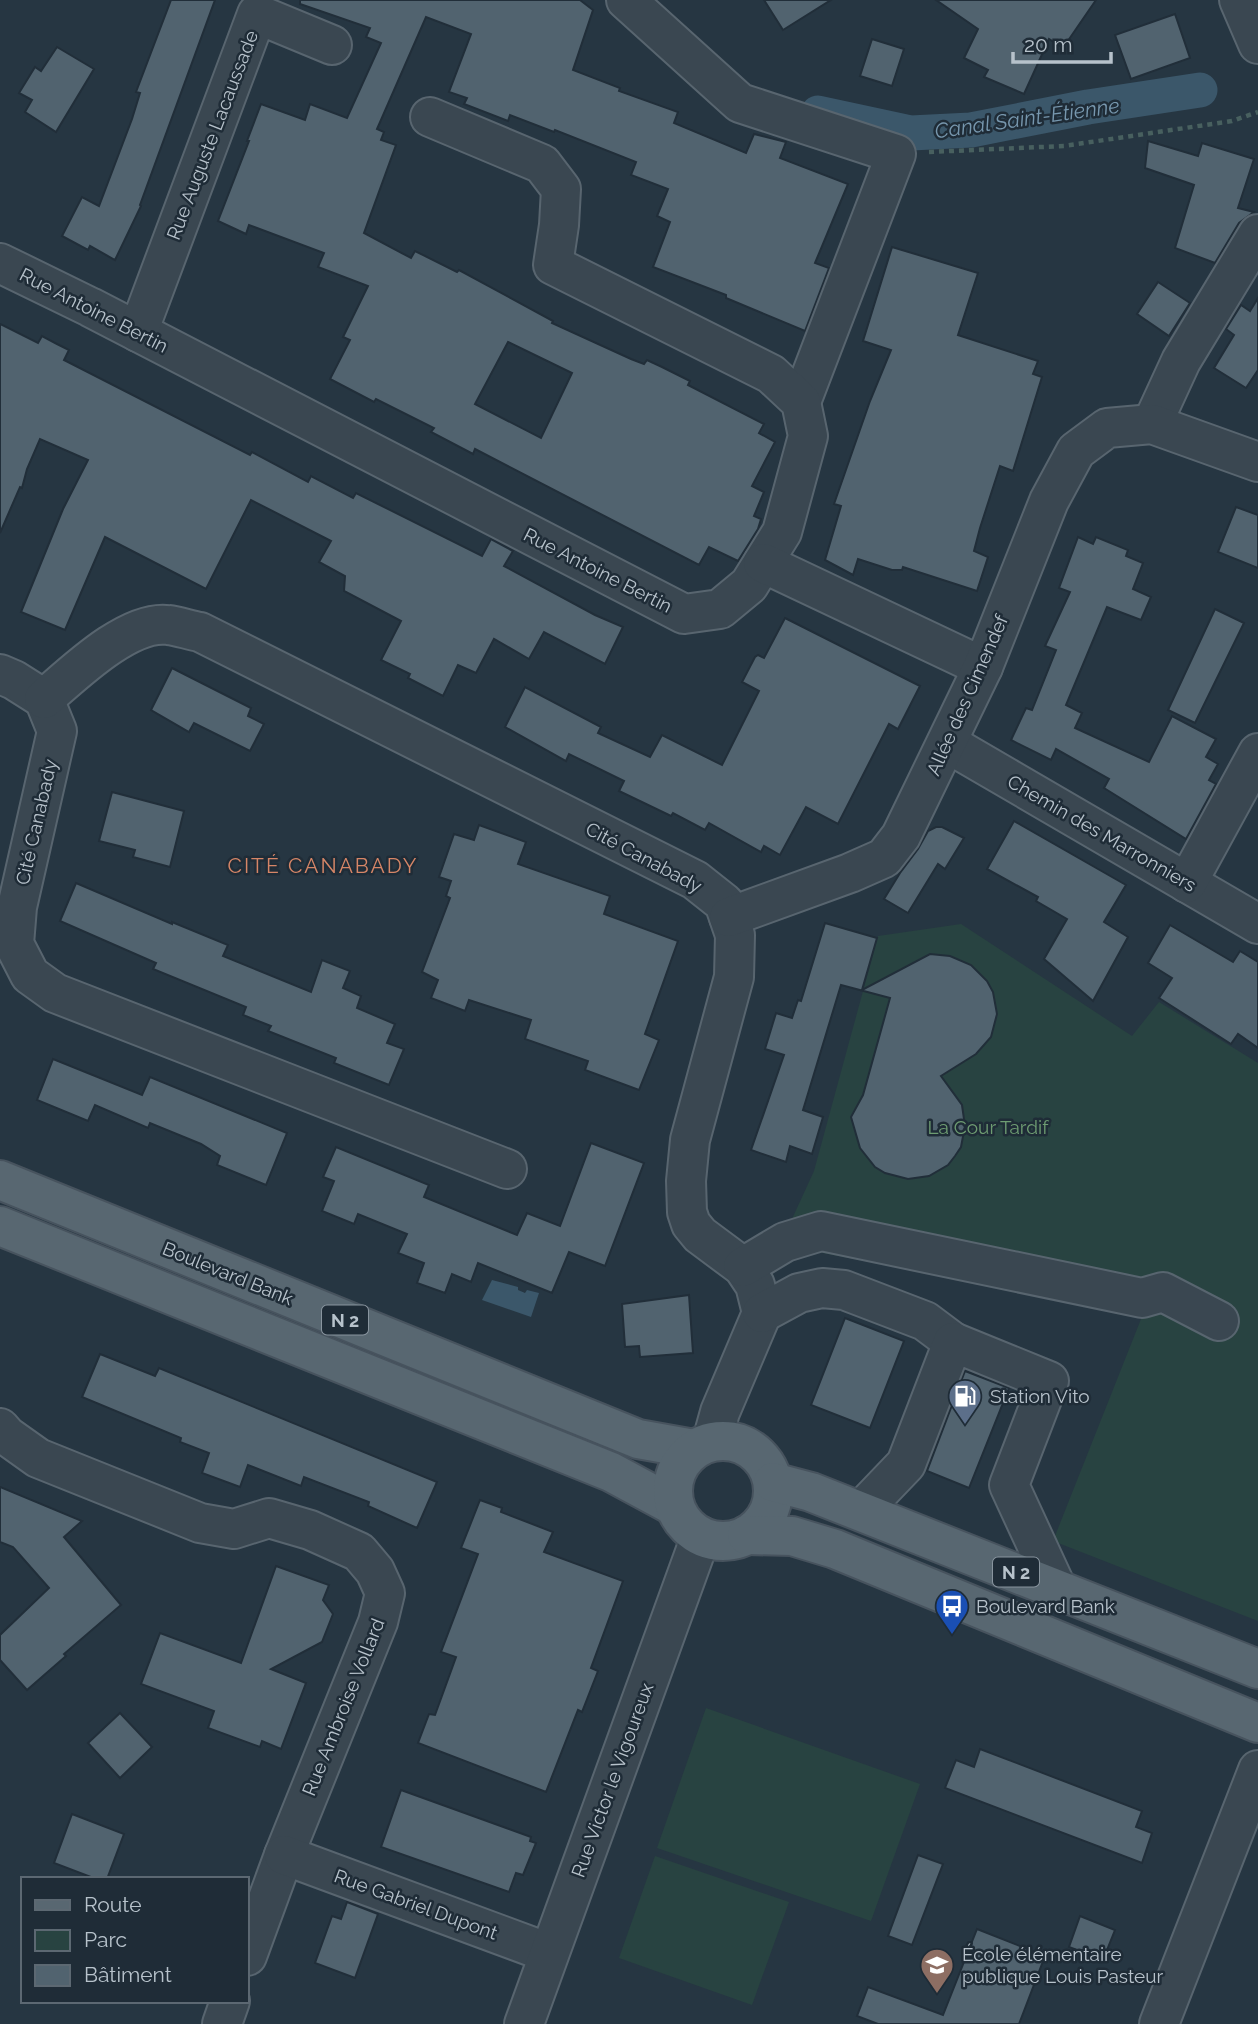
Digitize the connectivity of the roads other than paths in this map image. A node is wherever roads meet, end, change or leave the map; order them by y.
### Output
1 (626, 0) edge
2 (1239, 0) edge
3 (1258, 44) edge
4 (332, 45) dead end
5 (430, 117) dead end
6 (1258, 234) edge
7 (0, 263) edge
8 (138, 332) junction
9 (802, 402) junction
10 (1152, 424) junction
11 (1258, 462) edge
12 (763, 563) junction
13 (983, 667) junction
14 (0, 674) edge
15 (44, 699) junction
16 (947, 743) junction
17 (1258, 753) edge
18 (1187, 883) junction
19 (729, 917) junction
20 (1258, 924) edge
21 (507, 1169) dead end
22 (0, 1180) edge
23 (0, 1226) edge
24 (743, 1267) junction
25 (762, 1313) junction
26 (1219, 1321) dead end
27 (953, 1342) junction
28 (0, 1428) edge
29 (703, 1445) junction
30 (773, 1482) junction
31 (674, 1506) junction
32 (861, 1511) junction
33 (747, 1535) junction
34 (701, 1536) junction
35 (1057, 1589) junction
36 (1258, 1668) edge
37 (1258, 1723) edge
38 (1258, 1770) edge
39 (284, 1855) junction
40 (248, 1953) edge
41 (549, 1953) junction
42 (229, 2003) edge
43 (1165, 2022) edge
44 (222, 2024) edge
45 (524, 2024) edge

1 - 9 street
2 - 3 street
4 - 8 street, Rue Auguste Lacaussade
5 - 9 street
6 - 10 street
7 - 8 street, Rue Antoine Bertin
8 - 12 street, Rue Antoine Bertin
9 - 12 street, Rue Antoine Bertin
10 - 11 street
10 - 13 street, Allée des Cimendef
12 - 13 street
13 - 16 street, Allée des Cimendef
14 - 15 street
15 - 19 street, Cité Canabady
15 - 21 street, Cité Canabady
16 - 18 street, Chemin des Marronniers
16 - 19 street, Allée des Cimendef
17 - 18 street
18 - 20 street, Chemin des Marronniers
19 - 24 street, Cité Canabady
22 - 29 main road, Boulevard Bank / N 2
23 - 31 main road, N 2
24 - 25 street, Cité Canabady
24 - 26 street
25 - 27 street
25 - 29 street
27 - 32 street
27 - 35 street
28 - 39 street, Rue Ambroise Vollard
29 - 30 main road, N 2
29 - 31 main road
30 - 32 main road, N 2
30 - 33 main road
31 - 34 main road, N 2
32 - 35 main road, N 2
33 - 34 main road, N 2
33 - 37 main road, N 2
34 - 41 street, Rue Victor le Vigoureux
35 - 36 main road, N 2
38 - 43 street
39 - 40 street, Rue Ambroise Vollard
39 - 41 street, Rue Gabriel Dupont
41 - 45 street, Rue Victor le Vigoureux
42 - 44 street

